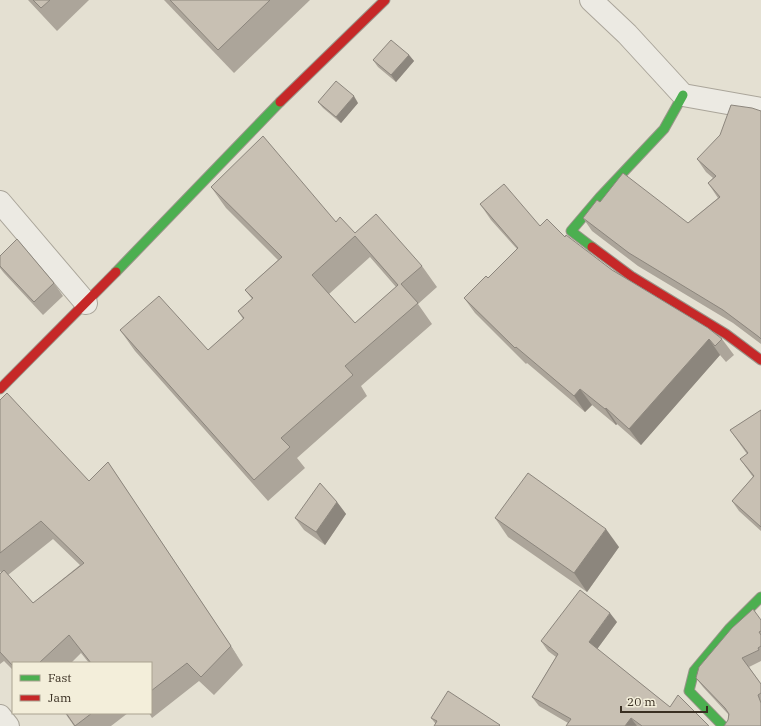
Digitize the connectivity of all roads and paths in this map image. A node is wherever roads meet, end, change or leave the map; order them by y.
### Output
1 (385, 0) edge
2 (590, 0) edge
3 (683, 95) junction
4 (761, 109) edge
5 (0, 202) edge
6 (86, 303) junction
7 (761, 360) edge
8 (0, 388) edge
9 (761, 598) edge
10 (0, 716) edge
11 (8, 726) edge
12 (723, 726) edge

1 - 6 street
2 - 3 street
3 - 4 street
3 - 7 street
5 - 6 street
6 - 8 street
9 - 12 street
10 - 11 street

